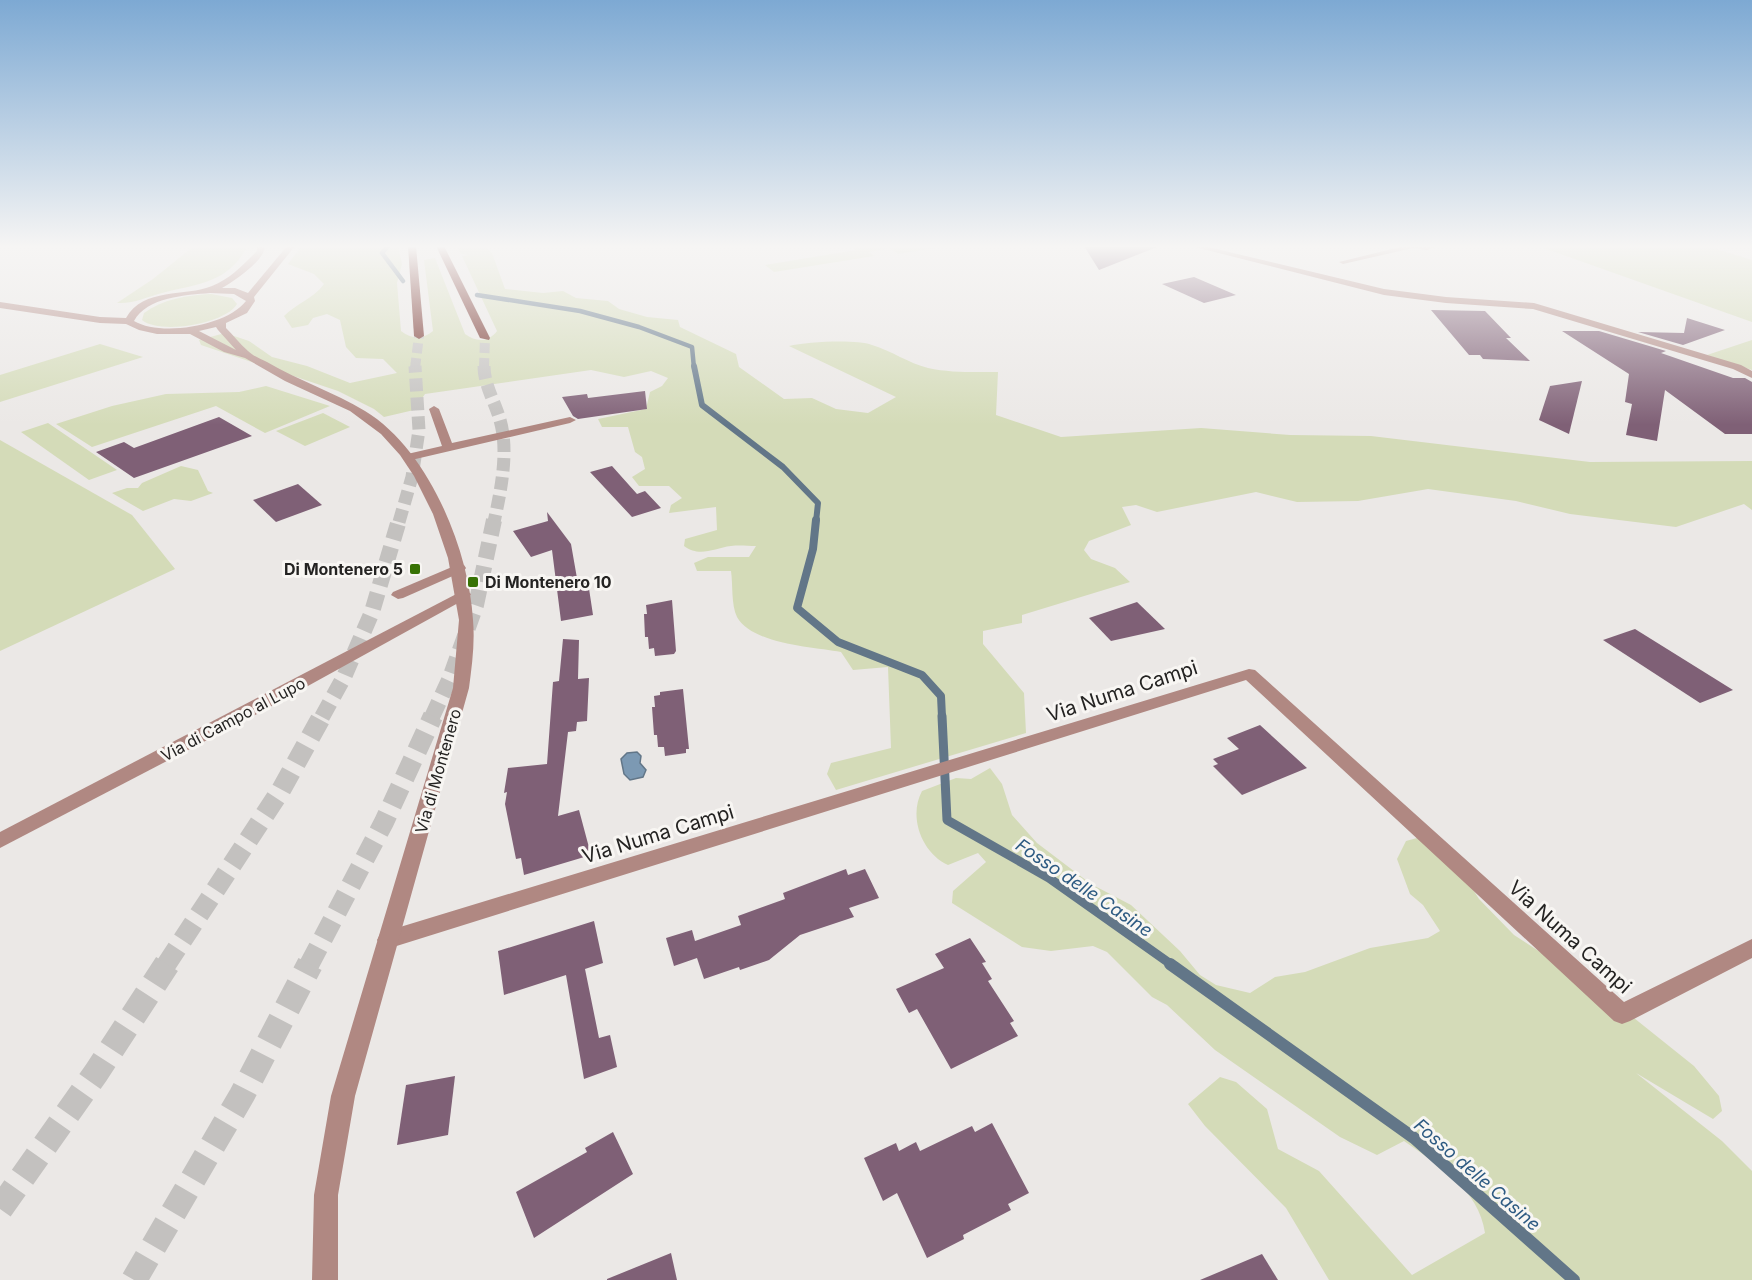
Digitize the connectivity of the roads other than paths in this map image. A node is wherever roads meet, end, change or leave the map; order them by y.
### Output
1 (5, 306) edge
2 (143, 306) joint
3 (249, 306) edge
4 (417, 306) edge
5 (469, 306) edge
6 (1530, 306) edge
7 (63, 314) junction
8 (129, 321) junction
9 (222, 321) junction
10 (187, 330) junction
11 (419, 336) tunnel mouth
12 (485, 338) tunnel mouth
13 (246, 355) junction
14 (1752, 375) edge
15 (434, 409) dead end
16 (570, 420) dead end
17 (448, 447) junction
18 (407, 457) junction
19 (459, 568) junction
20 (464, 594) junction
21 (398, 595) dead end
22 (0, 841) edge
23 (387, 940) junction
24 (1752, 948) edge
25 (325, 1280) edge

1 - 7 street
2 - 7 street
2 - 8 street
3 - 9 street
4 - 11 highway
5 - 12 highway
6 - 14 street
7 - 8 street
8 - 10 street
9 - 10 street
9 - 13 street, Via di Montenero
10 - 13 street, Via di Montenero
13 - 18 street, Via di Montenero
15 - 17 street
16 - 17 street
17 - 18 street
18 - 19 street, Via di Montenero
19 - 20 street, Via di Montenero
19 - 21 street
20 - 22 street, Via di Campo al Lupo
20 - 23 street, Via di Montenero
23 - 24 street, Via Numa Campi
23 - 25 street, Via di Montenero

